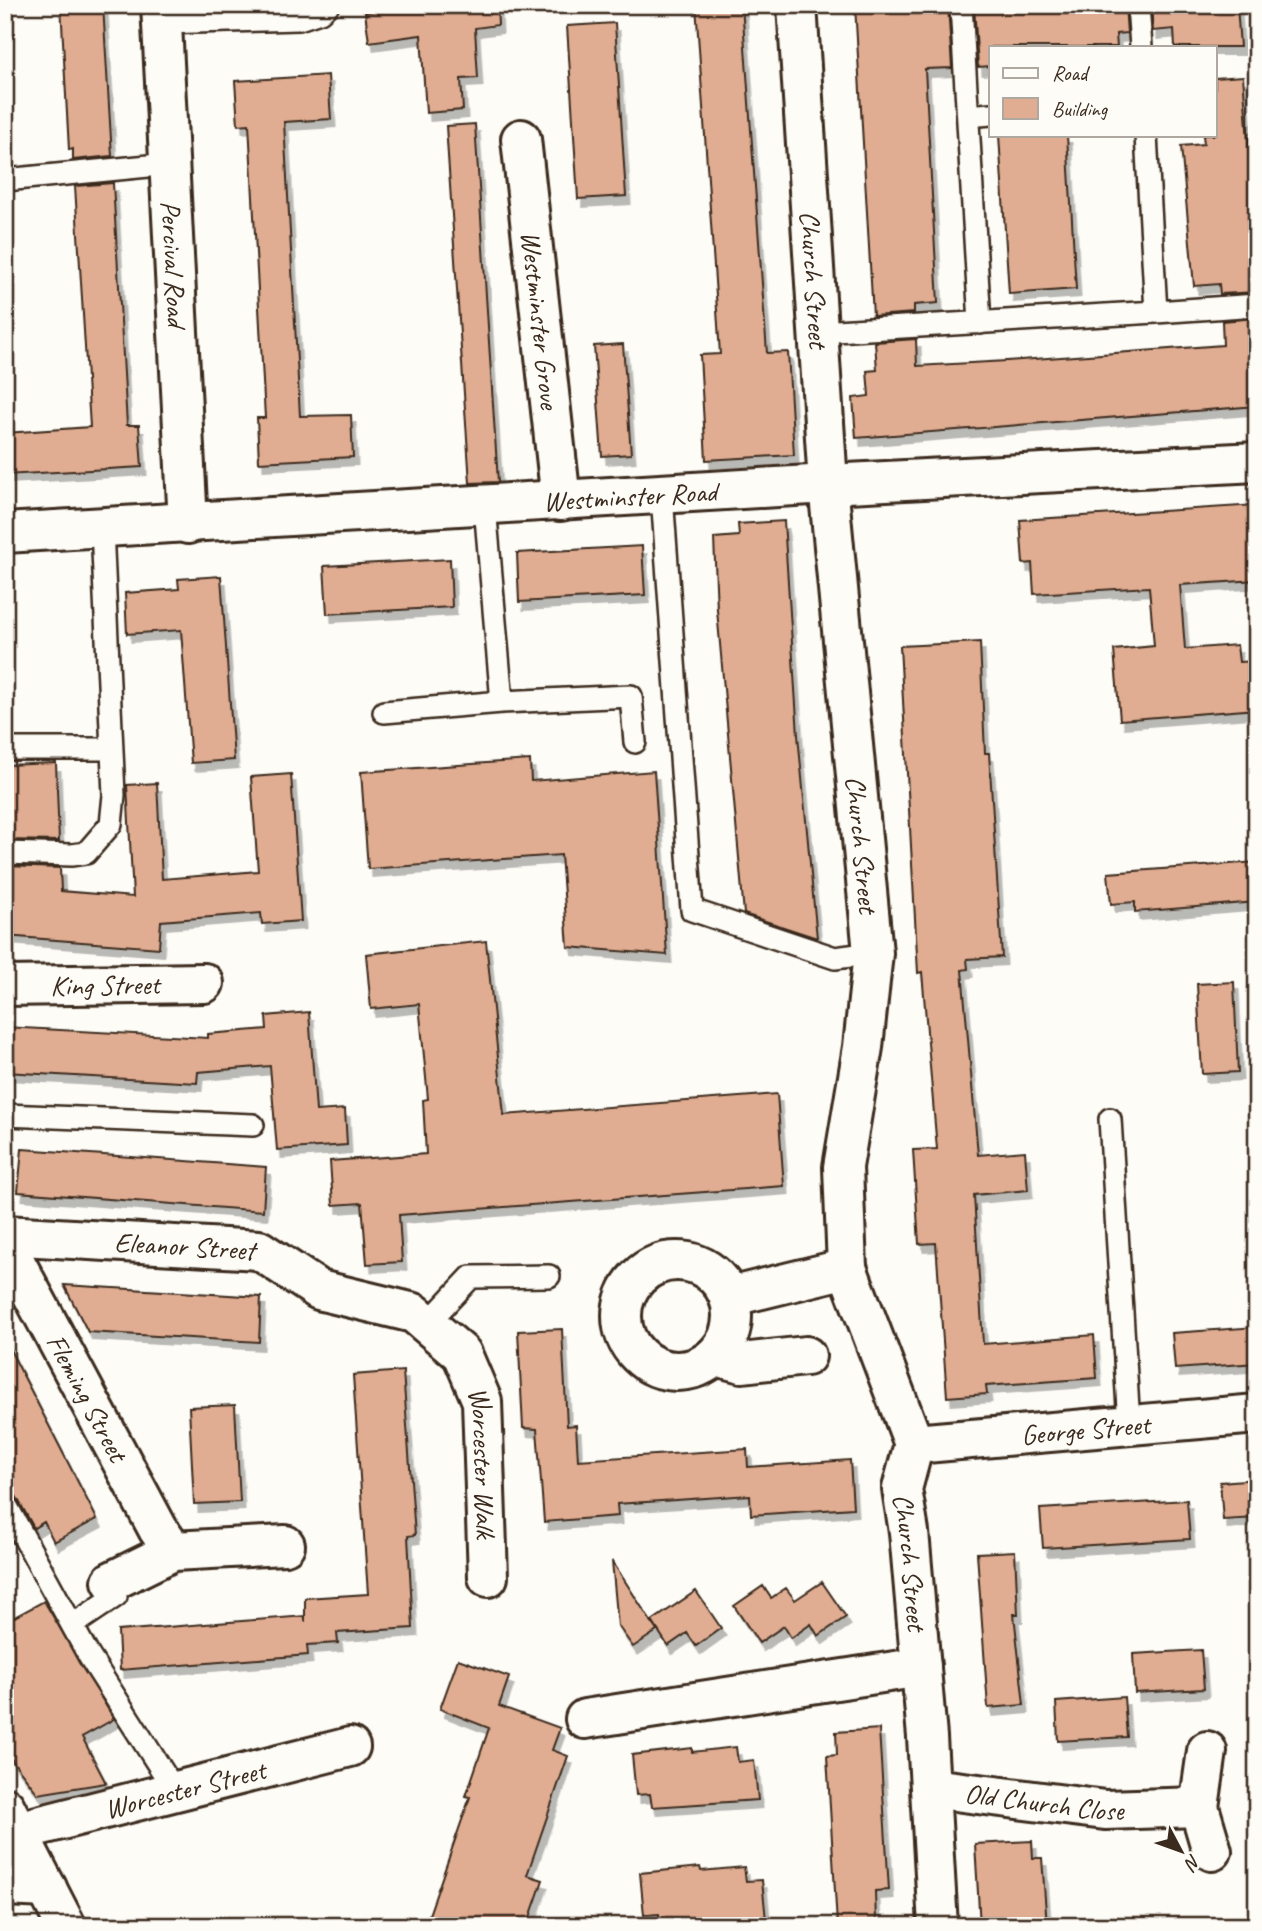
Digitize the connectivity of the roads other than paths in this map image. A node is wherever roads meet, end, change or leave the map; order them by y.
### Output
1 (328, 5) edge
2 (797, 5) edge
3 (961, 5) edge
4 (1138, 5) edge
5 (162, 14) edge
6 (1141, 46) edge
7 (989, 114) edge
8 (968, 116) junction
9 (1146, 136) edge
10 (521, 139) dead end
11 (169, 164) junction
12 (5, 180) edge
13 (1257, 305) edge
14 (1156, 312) junction
15 (980, 323) junction
16 (818, 332) junction
17 (1257, 463) edge
18 (828, 484) junction
19 (662, 495) junction
20 (561, 501) junction
21 (485, 506) junction
22 (188, 524) junction
23 (102, 528) junction
24 (5, 533) edge
25 (502, 702) junction
26 (384, 712) dead end
27 (635, 742) dead end
28 (5, 749) edge
29 (111, 749) junction
30 (5, 853) edge
31 (873, 953) junction
32 (204, 983) dead end
33 (5, 986) edge
34 (5, 1115) edge
35 (1110, 1119) dead end
36 (253, 1125) dead end
37 (5, 1235) edge
38 (5, 1243) edge
39 (847, 1268) junction
40 (549, 1276) dead end
41 (729, 1297) junction
42 (427, 1324) junction
43 (462, 1354) joint
44 (715, 1356) junction
45 (806, 1356) dead end
46 (1257, 1414) edge
47 (1129, 1424) junction
48 (914, 1444) junction
49 (5, 1503) edge
50 (285, 1545) dead end
51 (173, 1551) junction
52 (488, 1577) dead end
53 (112, 1581) joint
54 (73, 1625) junction
55 (921, 1667) junction
56 (585, 1718) dead end
57 (350, 1747) dead end
58 (1208, 1751) dead end
59 (930, 1788) junction
60 (175, 1791) junction
61 (1199, 1807) junction
62 (12, 1819) edge
63 (1212, 1851) dead end
64 (5, 1886) edge
65 (47, 1888) junction
66 (66, 1926) edge
67 (937, 1926) edge

1 - 5 lane
2 - 16 street, Church Street
3 - 8 lane
4 - 6 lane
5 - 11 street, Percival Road
7 - 8 lane
8 - 15 lane
9 - 14 lane
10 - 20 street, Westminster Grove
11 - 12 lane
11 - 22 street, Percival Road
13 - 14 lane
14 - 15 lane
15 - 16 lane
16 - 18 street, Church Street
17 - 18 street, Westminster Road
18 - 19 street, Westminster Road
18 - 31 street, Church Street
19 - 20 street, Westminster Road
19 - 31 lane
20 - 21 street, Westminster Road
21 - 22 street, Westminster Road
21 - 25 lane
22 - 23 street, Westminster Road
23 - 24 street, Westminster Road
23 - 29 lane
25 - 26 lane
25 - 27 lane
28 - 29 lane
29 - 30 lane
31 - 39 street, Church Street
32 - 33 street, King Street
34 - 36 lane
35 - 47 lane
37 - 42 street, Eleanor Street
38 - 51 street, Fleming Street
39 - 41 street
39 - 48 street, Church Street
40 - 42 lane
41 - 44 street
41 - 44 street
42 - 43 street, Eleanor Street
43 - 52 street, Worcester Walk
44 - 45 street
46 - 47 street, George Street
47 - 48 street, George Street
48 - 55 street, Church Street
49 - 54 lane
50 - 51 street
51 - 53 street
53 - 54 lane
54 - 60 lane
55 - 56 street, Church Street
55 - 59 street, Church Street
57 - 60 street, Worcester Street
58 - 61 street
59 - 61 street, Old Church Close
59 - 67 street, Church Street
60 - 62 street, Worcester Street
61 - 63 street
62 - 65 street
64 - 65 street
65 - 66 street

